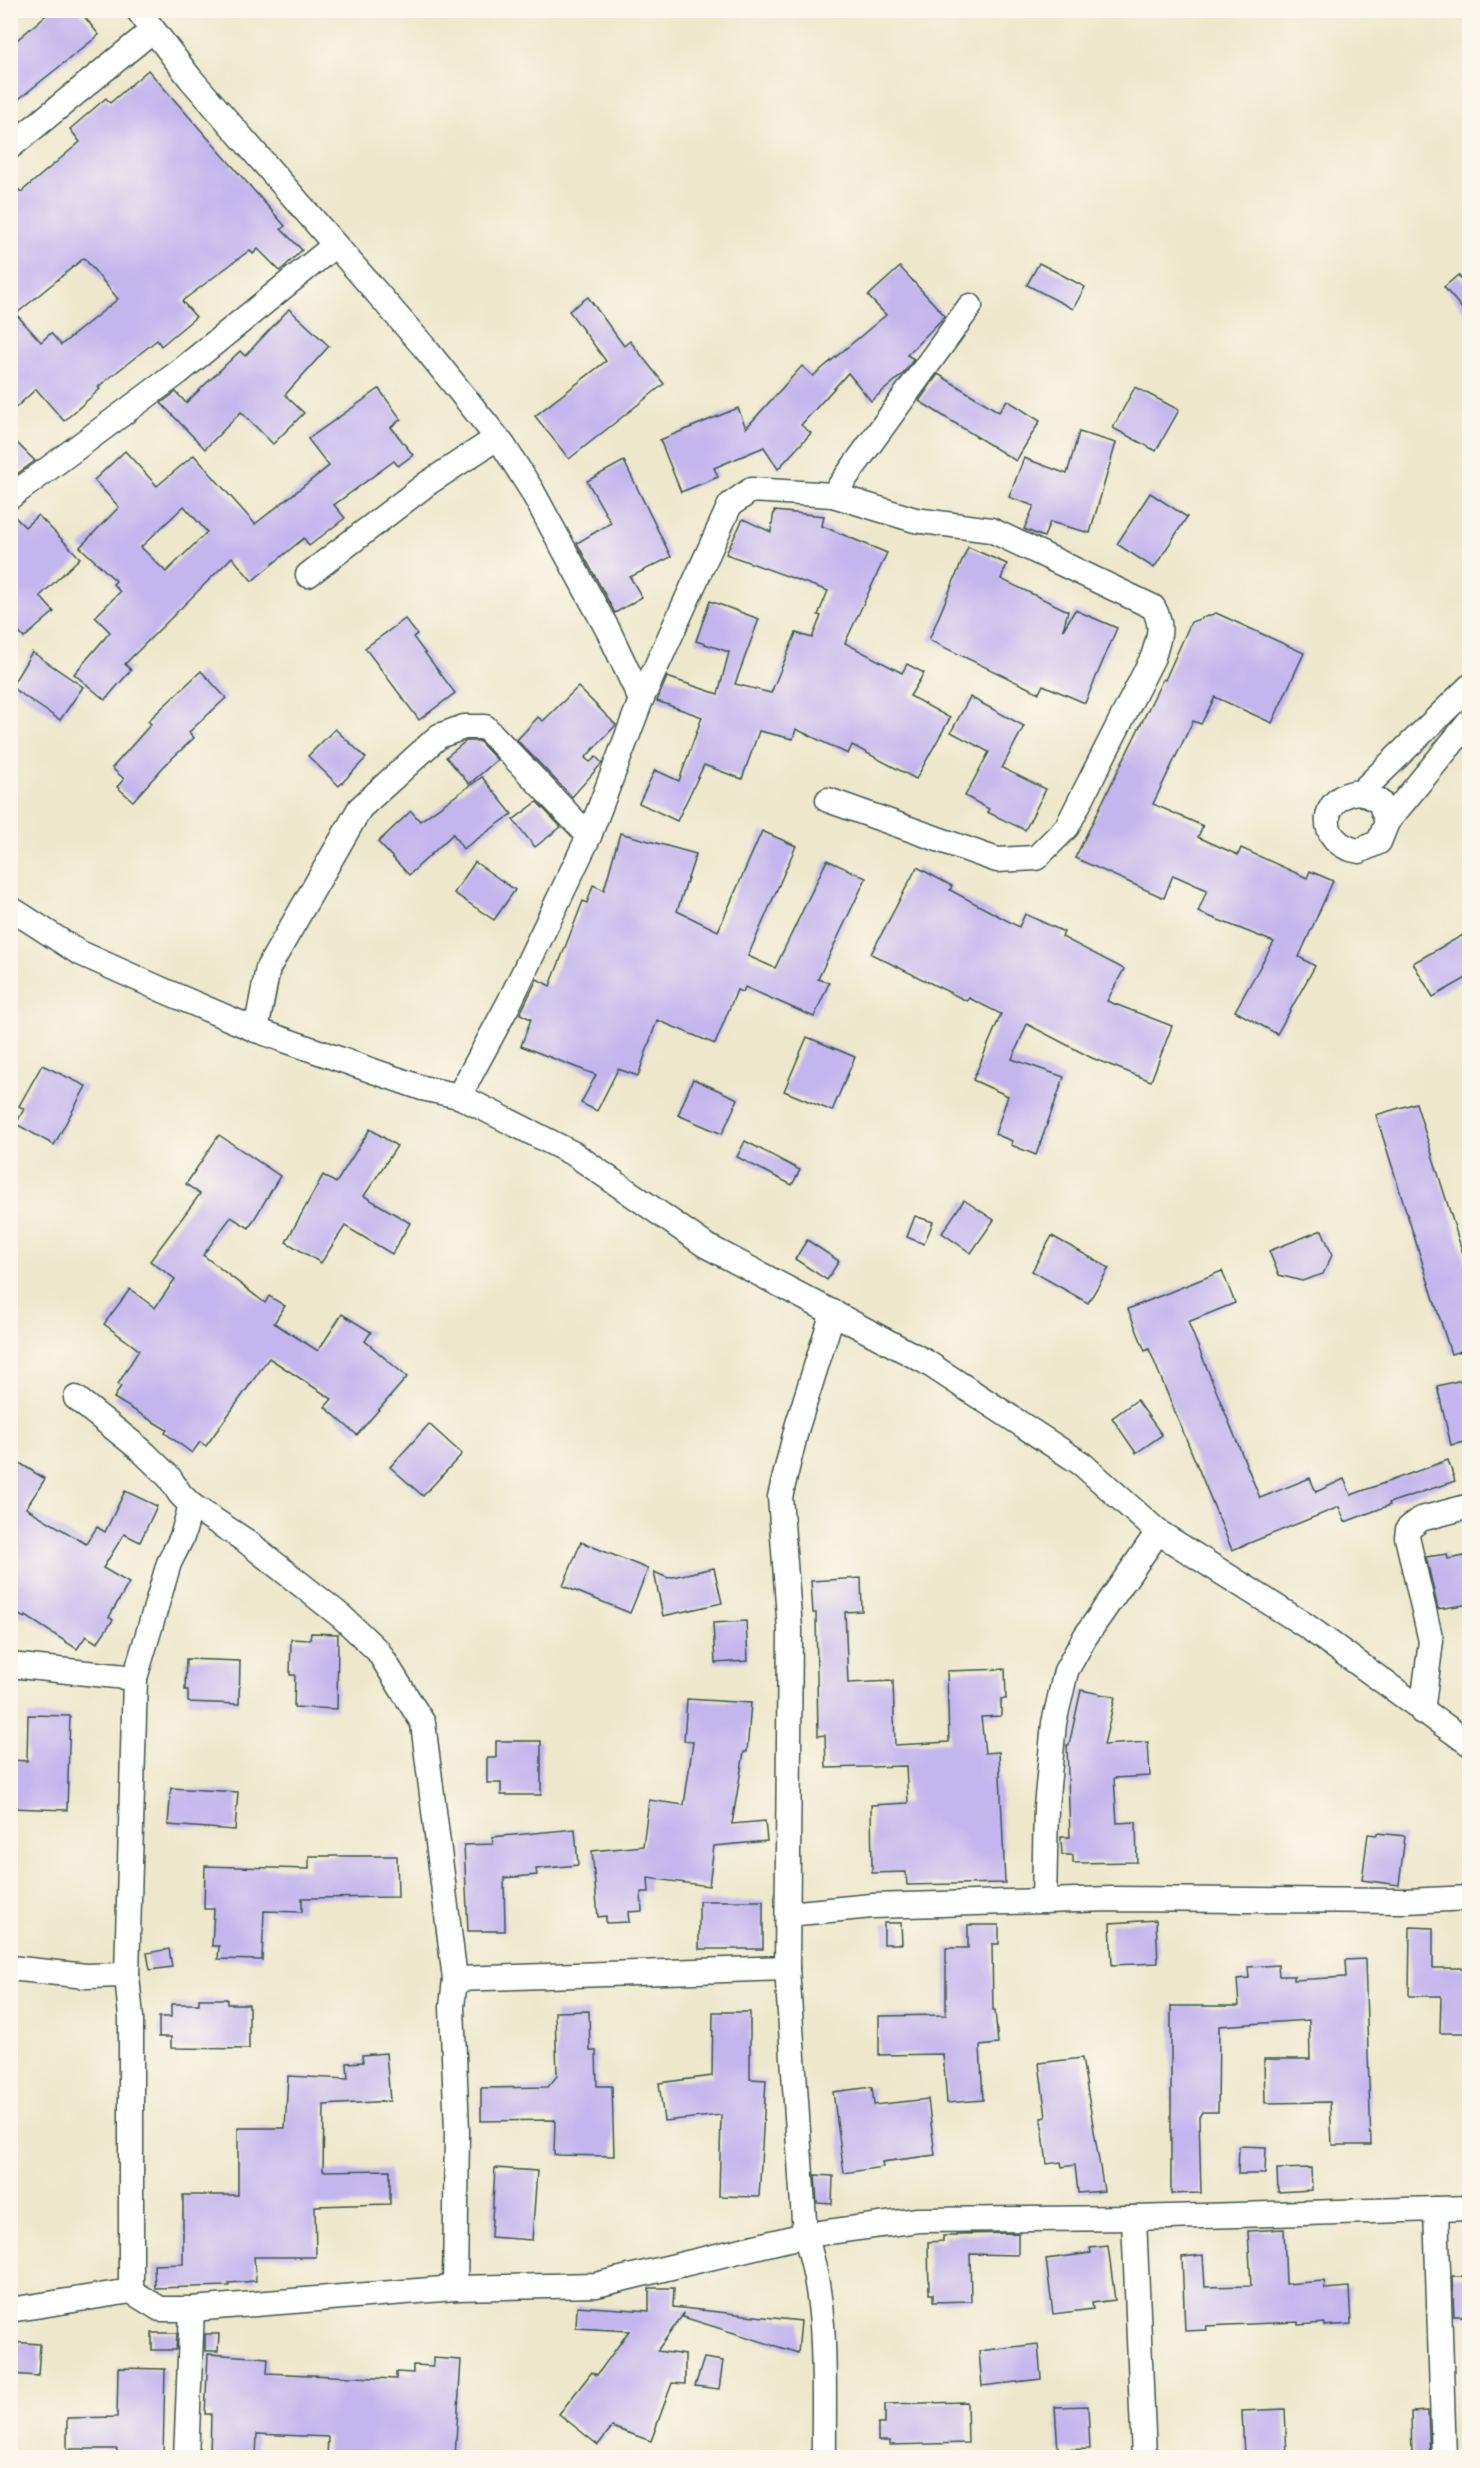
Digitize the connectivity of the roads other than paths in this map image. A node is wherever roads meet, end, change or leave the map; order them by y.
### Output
1 (138, 10) edge
2 (153, 30) junction
3 (10, 147) edge
4 (335, 245) junction
5 (970, 306) dead end
6 (497, 438) junction
7 (833, 495) junction
8 (10, 497) edge
9 (308, 575) dead end
10 (1470, 686) edge
11 (641, 700) junction
12 (1470, 721) edge
13 (1361, 792) junction
14 (828, 800) dead end
15 (1387, 822) junction
16 (589, 836) junction
17 (10, 908) edge
18 (256, 1030) junction
19 (459, 1096) junction
20 (833, 1312) junction
21 (76, 1398) dead end
22 (191, 1505) junction
23 (1470, 1506) edge
24 (1158, 1532) junction
25 (10, 1665) edge
26 (135, 1678) junction
27 (1422, 1712) junction
28 (1470, 1744) edge
29 (1470, 1898) edge
30 (1044, 1901) junction
31 (788, 1914) junction
32 (10, 1968) edge
33 (787, 1968) junction
34 (127, 1975) junction
35 (455, 1980) junction
36 (1470, 2208) edge
37 (1436, 2209) junction
38 (1134, 2218) junction
39 (805, 2235) junction
40 (454, 2288) junction
41 (131, 2290) junction
42 (192, 2309) junction
43 (10, 2310) edge
44 (186, 2457) edge
45 (824, 2457) edge
46 (1144, 2457) edge
47 (1444, 2457) edge

1 - 2 street
2 - 3 street
2 - 4 street
4 - 6 street
4 - 8 street
5 - 7 street
6 - 9 street
6 - 11 street
7 - 11 street
7 - 14 street
10 - 13 street
11 - 16 street
12 - 15 street
13 - 15 street
13 - 15 street
16 - 18 street
16 - 19 street
17 - 18 street
18 - 19 street
19 - 20 street
20 - 24 street
20 - 31 street
21 - 22 street
22 - 26 street
22 - 35 street
23 - 27 street
24 - 27 street
24 - 30 street
25 - 26 street
26 - 34 street
27 - 28 street
29 - 30 street
30 - 31 street
31 - 33 street
32 - 34 street
33 - 35 street
33 - 39 street
34 - 41 street
35 - 40 street
36 - 37 street
37 - 38 street
37 - 47 street
38 - 39 street
38 - 46 street
39 - 40 street
39 - 45 street
40 - 42 street
41 - 42 street
41 - 43 street
42 - 44 street

